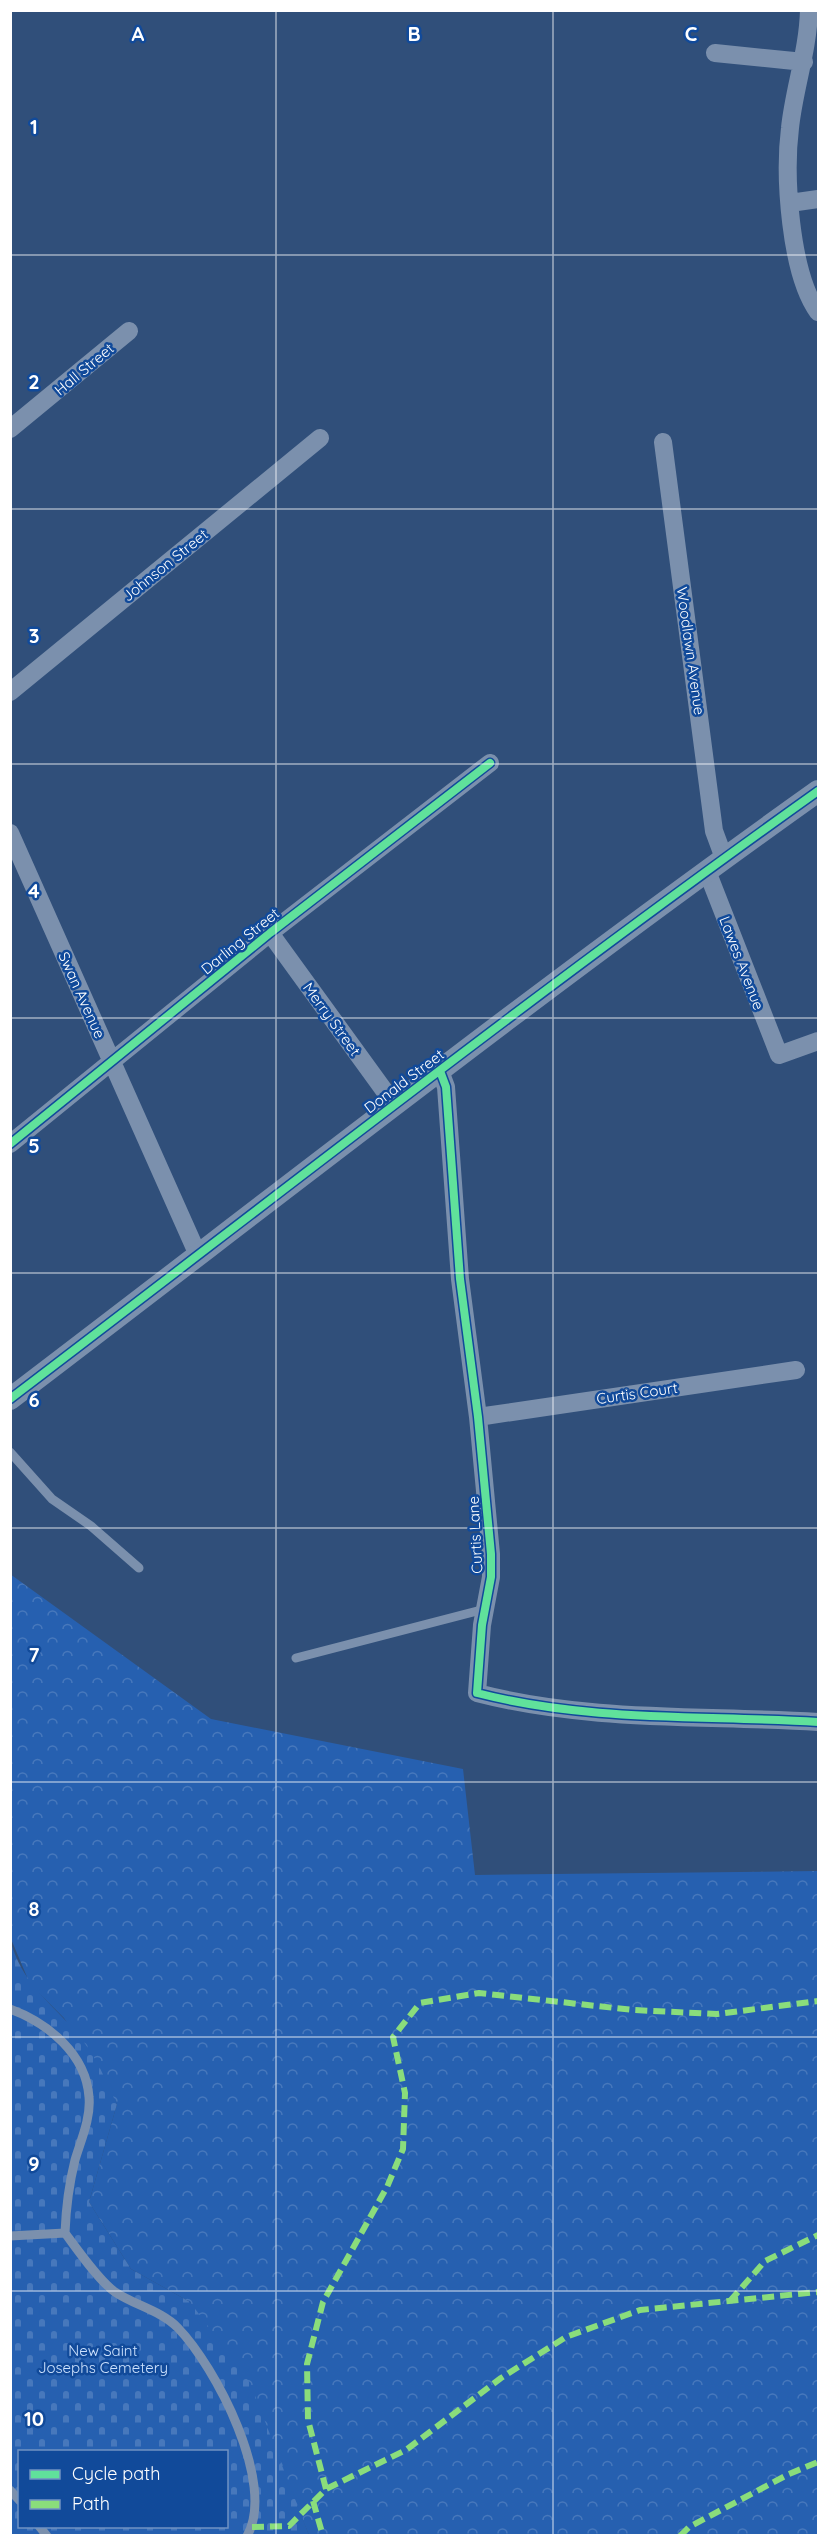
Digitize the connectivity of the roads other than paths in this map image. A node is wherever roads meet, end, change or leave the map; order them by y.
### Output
1 (809, 10) edge
2 (715, 52) dead end
3 (804, 62) junction
4 (819, 199) edge
5 (790, 203) junction
6 (816, 305) edge
7 (129, 331) dead end
8 (10, 429) edge
9 (320, 438) dead end
10 (663, 442) dead end
11 (10, 692) edge
12 (490, 763) dead end
13 (819, 791) edge
14 (10, 833) edge
15 (716, 865) junction
16 (270, 933) junction
17 (819, 1041) edge
18 (112, 1062) junction
19 (440, 1071) junction
20 (394, 1104) junction
21 (10, 1144) edge
22 (198, 1255) junction
23 (796, 1370) dead end
24 (10, 1399) edge
25 (478, 1417) junction
26 (10, 1452) edge
27 (139, 1568) dead end
28 (485, 1608) junction
29 (296, 1659) dead end
30 (819, 1722) edge
31 (10, 2009) edge
32 (65, 2233) junction
33 (10, 2236) edge
34 (248, 2535) edge

1 - 3 street
2 - 3 street
3 - 5 street
4 - 5 street
5 - 6 street
7 - 8 street, Hall Street
9 - 11 street, Johnson Street
10 - 15 street, Woodlawn Avenue
12 - 16 street, Darling Street
13 - 15 street, Donald Street
14 - 18 street, Swan Avenue
15 - 17 street, Lawes Avenue
15 - 19 street, Donald Street
16 - 18 street, Darling Street
16 - 20 street, Merry Street
18 - 21 street, Darling Street
18 - 22 street, Swan Avenue
19 - 20 street, Donald Street
19 - 25 street, Curtis Lane
20 - 22 street, Donald Street
22 - 24 street, Donald Street
23 - 25 street, Curtis Court
25 - 28 street, Curtis Lane
26 - 27 lane
28 - 29 lane
28 - 30 street, Curtis Lane
31 - 32 lane
32 - 33 lane
32 - 34 lane

